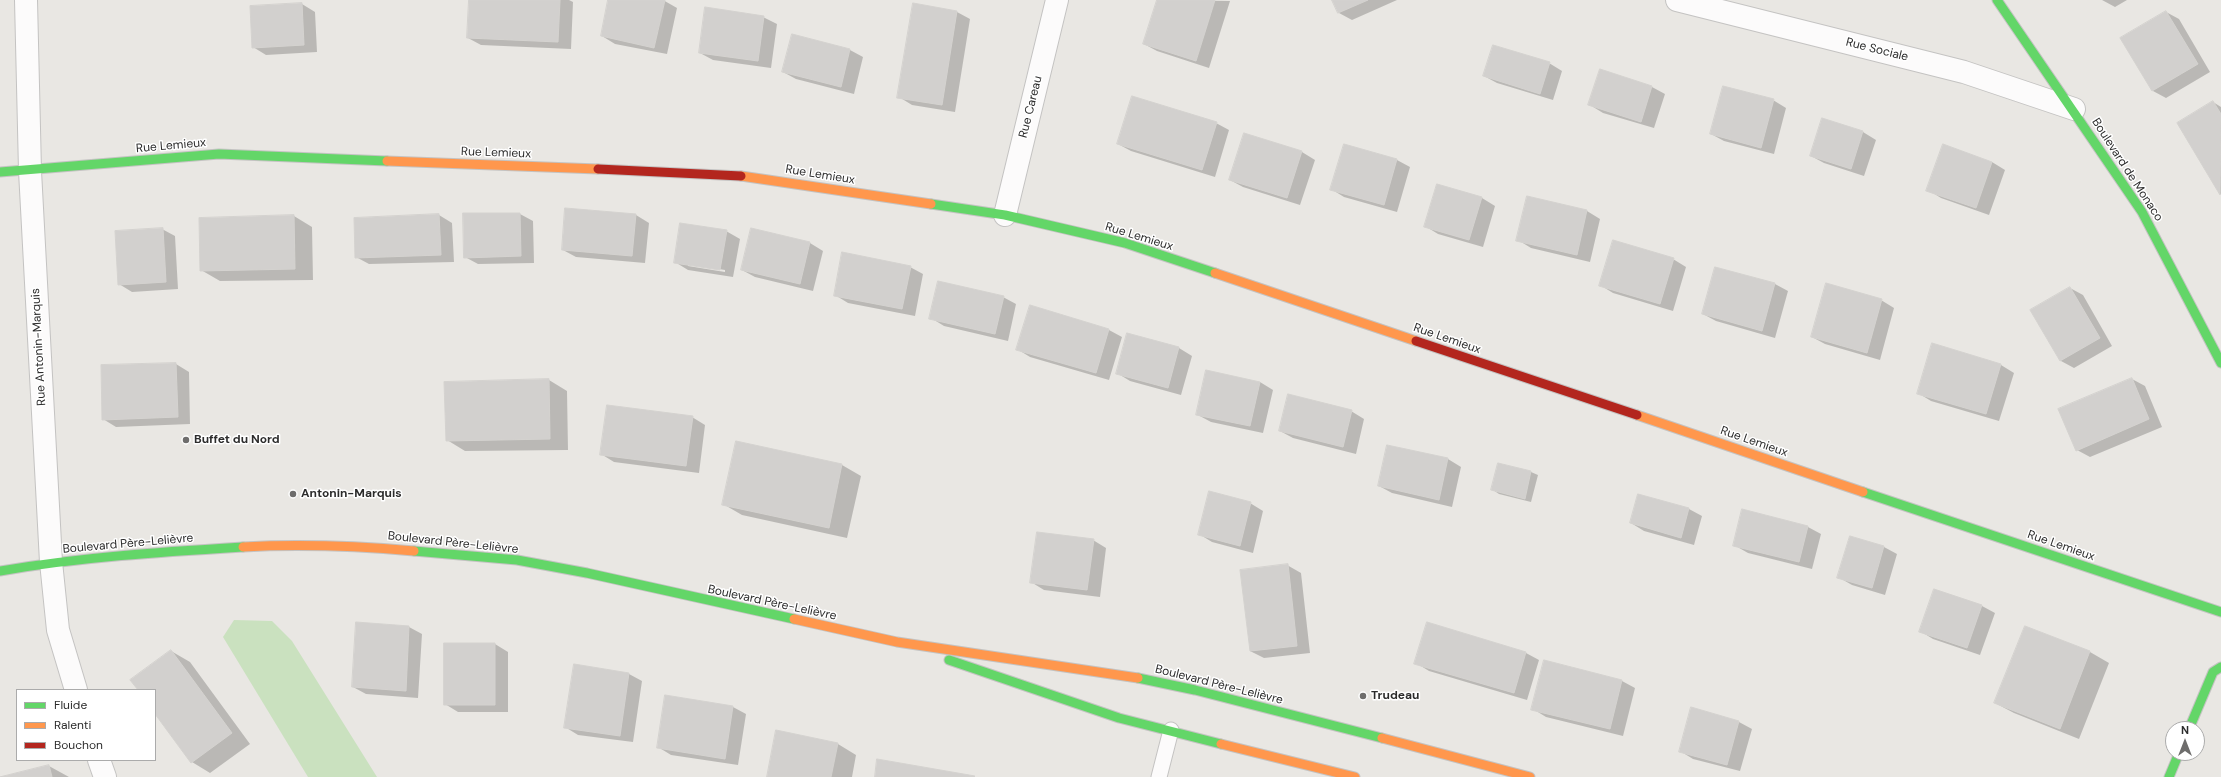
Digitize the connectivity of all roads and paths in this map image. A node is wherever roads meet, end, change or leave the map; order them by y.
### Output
1 (26, 0) edge
2 (1057, 0) edge
3 (1677, 0) edge
4 (1997, 0) edge
5 (2074, 109) junction
6 (30, 171) junction
7 (0, 172) edge
8 (1004, 215) junction
9 (2221, 363) edge
10 (51, 562) junction
11 (0, 572) edge
12 (2221, 612) edge
13 (897, 642) junction
14 (2221, 667) edge
15 (76, 689) edge
16 (2192, 721) edge
17 (1171, 730) junction
18 (99, 761) edge
19 (2176, 761) edge
20 (105, 777) edge
21 (1159, 777) edge
22 (1355, 777) edge
23 (1530, 777) edge
24 (2169, 777) edge

1 - 6 street, Rue Antonin-Marquis
2 - 8 street, Rue Careau
3 - 5 street, Rue Sociale
4 - 5 street, Boulevard de Monaco
5 - 9 street, Boulevard de Monaco
6 - 7 street, Rue Lemieux
6 - 8 street, Rue Lemieux
6 - 10 street, Rue Antonin-Marquis
8 - 12 street, Rue Lemieux
10 - 11 street, Boulevard Père-Lelièvre
10 - 13 street, Boulevard Père-Lelièvre
10 - 15 street, Rue Antonin-Marquis
13 - 17 street, Boulevard Père-Lelièvre
13 - 23 street, Boulevard Père-Lelièvre
14 - 16 street
17 - 21 lane
17 - 22 street, Boulevard Père-Lelièvre
18 - 20 street
19 - 24 street

